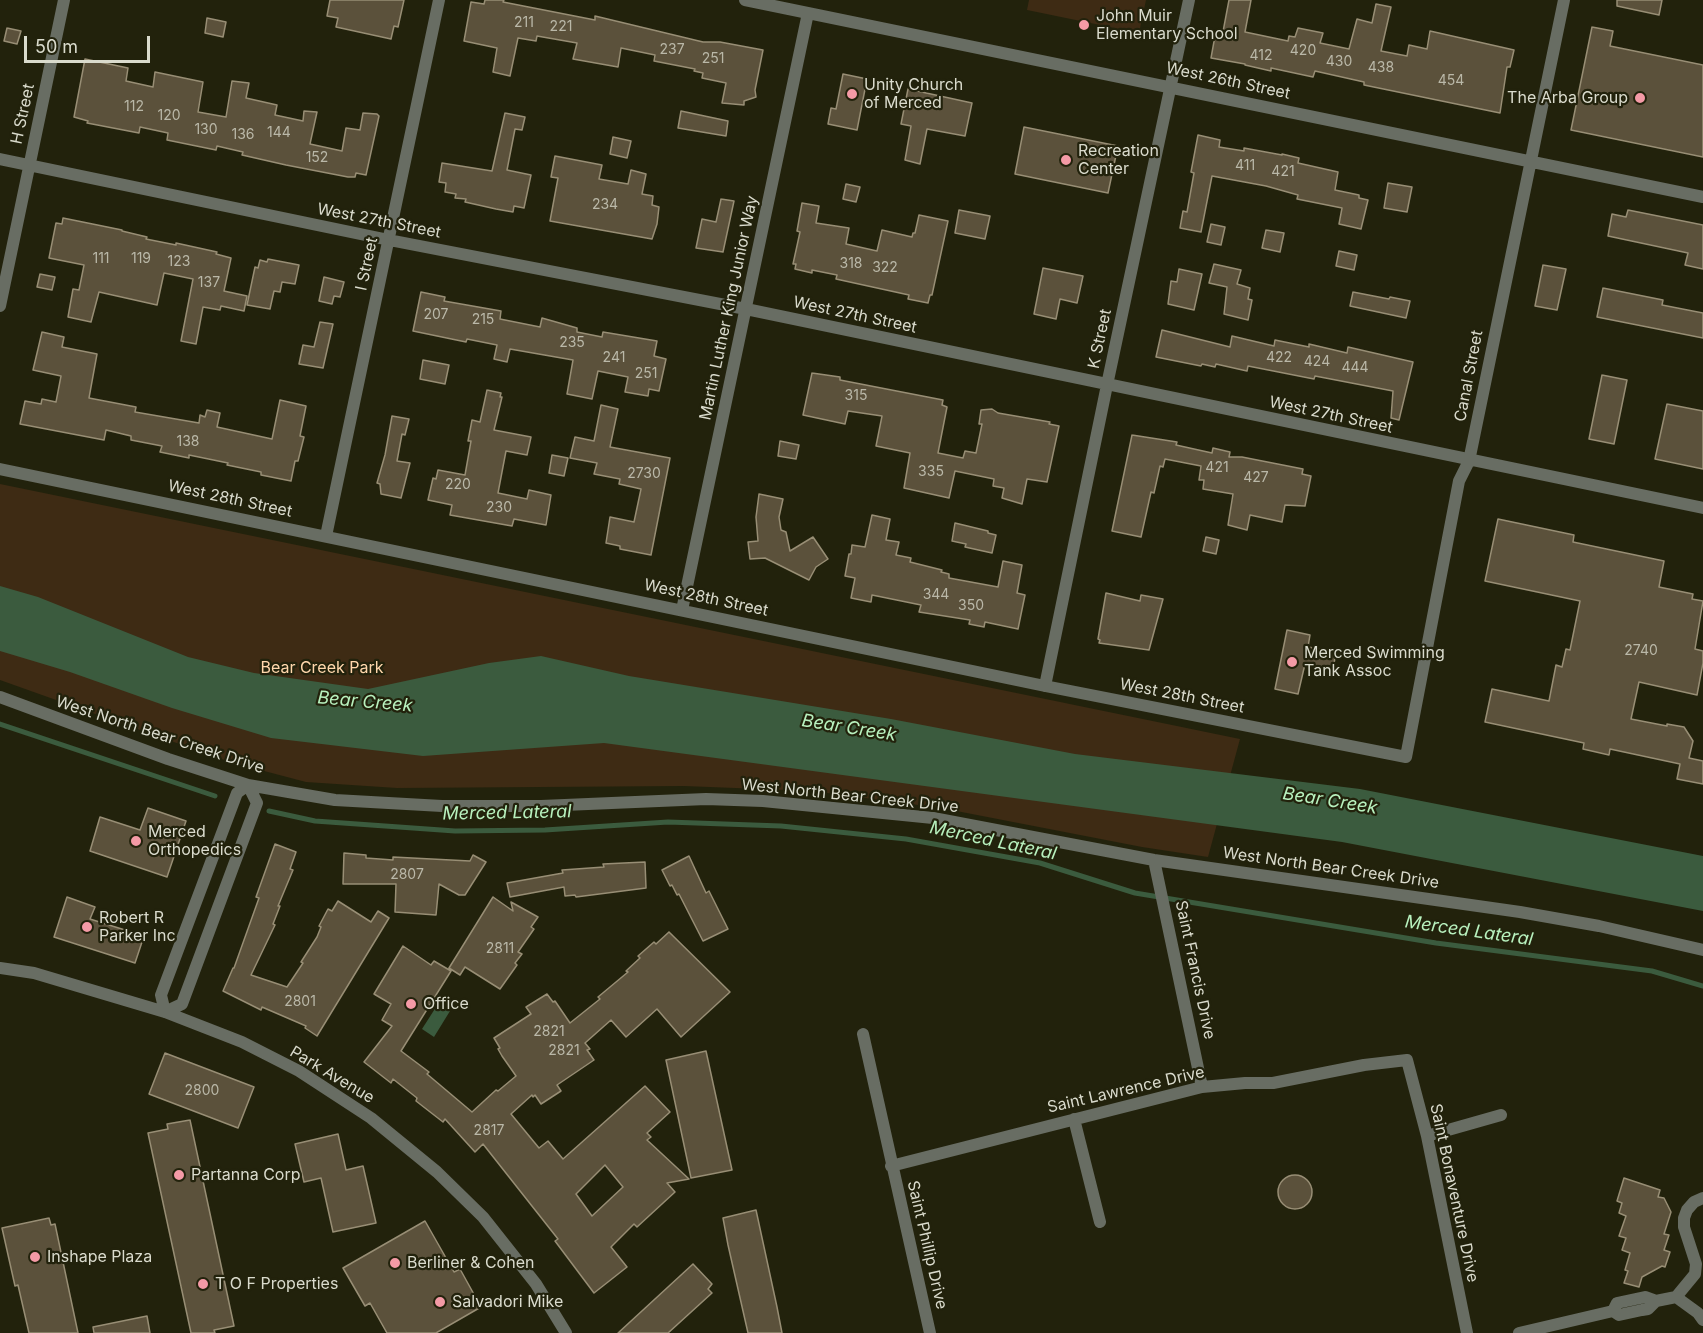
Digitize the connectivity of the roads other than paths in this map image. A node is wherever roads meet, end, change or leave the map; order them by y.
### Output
1 (64, 0) edge
2 (439, 0) edge
3 (745, 0) edge
4 (1189, 0) edge
5 (1564, 0) edge
6 (808, 13) junction
7 (1171, 86) junction
8 (0, 159) edge
9 (1530, 162) junction
10 (28, 165) junction
11 (1703, 197) edge
12 (389, 240) junction
13 (0, 306) edge
14 (746, 309) junction
15 (1107, 385) junction
16 (1469, 461) junction
17 (0, 469) edge
18 (1703, 508) edge
19 (326, 536) junction
20 (682, 610) junction
21 (1045, 686) junction
22 (0, 697) edge
23 (1406, 757) joint
24 (248, 785) junction
25 (225, 826) junction
26 (246, 834) junction
27 (1155, 860) junction
28 (208, 871) junction
29 (230, 877) junction
30 (1703, 950) edge
31 (0, 968) edge
32 (165, 1012) junction
33 (863, 1034) dead end
34 (1407, 1060) joint
35 (1202, 1088) junction
36 (1502, 1115) dead end
37 (1074, 1119) junction
38 (1427, 1136) junction
39 (891, 1166) junction
40 (1703, 1198) edge
41 (1100, 1222) dead end
42 (1676, 1297) junction
43 (1703, 1320) edge
44 (566, 1333) edge
45 (930, 1333) edge
46 (1467, 1333) edge
47 (1518, 1333) edge

1 - 10 street, H Street
2 - 12 street, I Street
3 - 6 street, West 26th Street
4 - 7 street, K Street
5 - 9 street, Canal Street
6 - 7 street, West 26th Street
6 - 14 street, Martin Luther King Junior Way
7 - 9 street, West 26th Street
7 - 15 street, K Street
8 - 10 street, West 27th Street
9 - 11 street, West 26th Street
9 - 16 street, Canal Street
10 - 12 street, West 27th Street
10 - 13 street, H Street
12 - 14 street, West 27th Street
12 - 19 street, I Street
14 - 15 street, West 27th Street
14 - 20 street, Martin Luther King Junior Way
15 - 16 street, West 27th Street
15 - 21 street, K Street
16 - 18 street, West 27th Street
16 - 23 street, Canal Street
17 - 19 street, West 28th Street
19 - 20 street, West 28th Street
20 - 21 street, West 28th Street
21 - 23 street, West 28th Street
22 - 24 street, West North Bear Creek Drive
24 - 25 street
24 - 26 street
24 - 27 street, West North Bear Creek Drive
25 - 26 street
25 - 28 street
26 - 29 street
27 - 30 street, West North Bear Creek Drive
27 - 35 street, Saint Francis Drive
28 - 29 street
28 - 32 street
29 - 32 street
31 - 32 street, Park Avenue
32 - 44 street, Park Avenue
33 - 39 street, Saint Phillip Drive
34 - 35 street, Saint Lawrence Drive
34 - 38 street, Saint Bonaventure Drive
35 - 37 street, Saint Lawrence Drive
36 - 38 street
37 - 39 street, Saint Lawrence Drive
37 - 41 street
38 - 46 street, Saint Bonaventure Drive
39 - 45 street, Saint Phillip Drive
40 - 42 street
42 - 43 street
42 - 47 street

